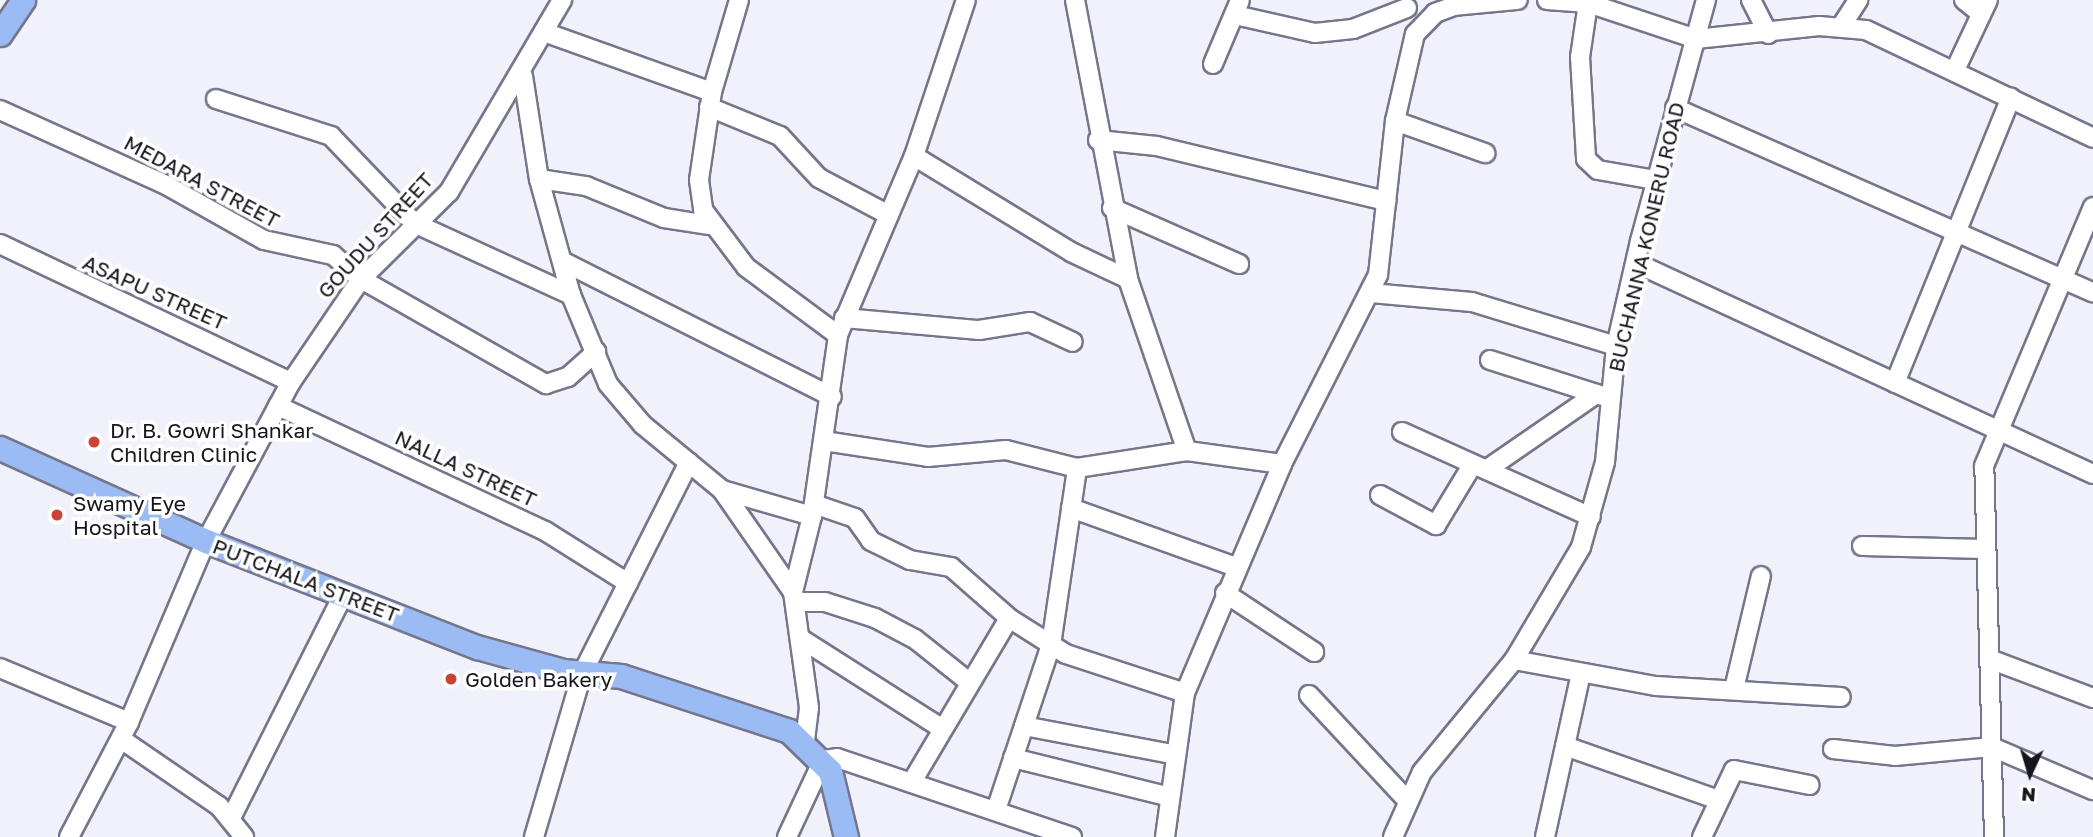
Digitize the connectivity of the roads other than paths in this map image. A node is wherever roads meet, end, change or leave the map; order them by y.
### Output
1 (23, 0) edge
2 (562, 0) edge
3 (739, 0) edge
4 (966, 0) edge
5 (1075, 0) edge
6 (1518, 0) edge
7 (1547, 0) edge
8 (1706, 0) edge
9 (1751, 0) edge
10 (1858, 0) edge
11 (1964, 0) edge
12 (1588, 3) junction
13 (1407, 4) edge
14 (1984, 7) edge
15 (1237, 8) edge
16 (1842, 25) junction
17 (1419, 27) junction
18 (544, 32) junction
19 (0, 34) edge
20 (1768, 34) junction
21 (1696, 39) junction
22 (1213, 64) dead end
23 (1955, 70) junction
24 (523, 76) junction
25 (2011, 98) junction
26 (216, 99) dead end
27 (711, 100) junction
28 (1675, 108) junction
29 (0, 110) edge
30 (1395, 121) junction
31 (2093, 138) edge
32 (1098, 140) junction
33 (1485, 153) dead end
34 (914, 156) junction
35 (539, 178) junction
36 (1656, 180) junction
37 (1386, 201) junction
38 (2093, 207) edge
39 (1112, 208) junction
40 (889, 215) junction
41 (414, 223) junction
42 (709, 225) junction
43 (1957, 232) junction
44 (0, 244) edge
45 (562, 261) junction
46 (1636, 263) junction
47 (1239, 264) dead end
48 (362, 279) junction
49 (1128, 279) junction
50 (2063, 279) junction
51 (2093, 292) edge
52 (1371, 293) junction
53 (571, 295) junction
54 (841, 326) junction
55 (1073, 342) dead end
56 (1616, 346) junction
57 (596, 352) junction
58 (1490, 360) dead end
59 (291, 382) junction
60 (1895, 383) junction
61 (1603, 396) junction
62 (832, 397) junction
63 (278, 406) junction
64 (1995, 429) junction
65 (1402, 432) dead end
66 (824, 441) junction
67 (0, 448) edge
68 (1186, 451) junction
69 (689, 462) junction
70 (1282, 464) junction
71 (1479, 467) junction
72 (1077, 468) junction
73 (2093, 474) edge
74 (722, 490) junction
75 (1380, 495) dead end
76 (1071, 508) junction
77 (813, 510) junction
78 (1591, 517) junction
79 (206, 541) junction
80 (1862, 546) dead end
81 (1986, 549) junction
82 (1236, 567) junction
83 (1761, 576) dead end
84 (628, 583) junction
85 (1225, 593) junction
86 (343, 595) junction
87 (795, 597) junction
88 (1009, 618) junction
89 (803, 640) junction
90 (1051, 645) junction
91 (1314, 652) dead end
92 (1514, 660) junction
93 (1992, 660) junction
94 (0, 668) edge
95 (1581, 673) junction
96 (582, 674) junction
97 (969, 682) junction
98 (1734, 689) junction
99 (1185, 693) junction
100 (1308, 695) dead end
101 (1842, 697) dead end
102 (2093, 698) edge
103 (129, 722) junction
104 (1024, 726) junction
105 (941, 728) junction
106 (121, 739) junction
107 (805, 740) junction
108 (1565, 746) junction
109 (1992, 747) junction
110 (1833, 749) dead end
111 (1172, 754) junction
112 (1013, 758) junction
113 (823, 760) junction
114 (913, 780) junction
115 (1810, 785) dead end
116 (2093, 790) edge
117 (1166, 796) junction
118 (1718, 800) junction
119 (1408, 801) junction
120 (996, 810) junction
121 (231, 818) junction
122 (1044, 832) edge
123 (69, 837) edge
124 (243, 837) edge
125 (534, 837) edge
126 (787, 837) edge
127 (846, 837) edge
128 (1072, 837) edge
129 (1165, 837) edge
130 (1394, 837) edge
131 (1545, 837) edge
132 (1702, 837) edge
133 (1994, 837) edge

1 - 19 main road
2 - 18 street, GOUDU STREET
3 - 27 street
4 - 34 street
5 - 32 street
6 - 17 street
7 - 12 street
8 - 21 street, BUCHANNA KONERU ROAD
9 - 20 street
10 - 16 street
11 - 14 street
12 - 21 street
12 - 36 street
13 - 15 street
13 - 17 street
14 - 23 street
15 - 22 street
16 - 20 street
16 - 23 street
17 - 30 street
18 - 24 street, GOUDU STREET
18 - 27 street
20 - 21 street
21 - 28 street, BUCHANNA KONERU ROAD
23 - 25 street
24 - 35 street
24 - 41 street, GOUDU STREET
25 - 31 street
25 - 43 street
26 - 41 street
27 - 40 street
27 - 42 street
28 - 36 street, BUCHANNA KONERU ROAD
28 - 43 street
29 - 48 street, MEDARA STREET
30 - 33 street
30 - 37 street
32 - 37 street
32 - 39 street
34 - 40 street
34 - 49 street
35 - 42 street
35 - 45 street
36 - 46 street, BUCHANNA KONERU ROAD
37 - 52 street
38 - 50 street
39 - 47 street
39 - 49 street
40 - 54 street
41 - 48 street, GOUDU STREET
41 - 53 street
42 - 54 street
43 - 50 street
43 - 60 street
44 - 59 street, ASAPU STREET
45 - 53 street
45 - 62 street
46 - 56 street, BUCHANNA KONERU ROAD
46 - 60 street
48 - 57 street, MEDARA STREET
48 - 59 street, GOUDU STREET
49 - 68 street
50 - 51 street
50 - 64 street
52 - 56 street
52 - 70 street
53 - 57 street
54 - 55 street
54 - 62 street
56 - 61 street, BUCHANNA KONERU ROAD
57 - 69 street
58 - 61 street
59 - 63 street, GOUDU STREET
60 - 64 street
61 - 71 street
61 - 78 street, BUCHANNA KONERU ROAD
62 - 66 street
63 - 79 street, GOUDU STREET
63 - 84 street, NALLA STREET
64 - 73 street
64 - 81 street
65 - 71 street
66 - 72 street
66 - 77 street
67 - 79 main road, PUTCHALA STREET
68 - 70 street
68 - 72 street
69 - 74 street
69 - 84 street
70 - 82 street
71 - 75 street
71 - 78 street
72 - 76 street
74 - 77 street
74 - 87 street
76 - 82 street
76 - 90 street
77 - 87 street
77 - 88 street
78 - 92 street, BUCHANNA KONERU ROAD
79 - 86 main road, PUTCHALA STREET
79 - 103 street, GOUDU STREET
80 - 81 street
81 - 93 street
82 - 85 street
83 - 98 street
84 - 96 street
85 - 91 street
85 - 99 street
86 - 96 main road, PUTCHALA STREET
86 - 121 street
87 - 89 street
87 - 97 street
88 - 90 street
88 - 97 street
89 - 105 street
89 - 107 street
90 - 99 street
90 - 104 street
92 - 95 street
92 - 119 street, BUCHANNA KONERU ROAD
93 - 102 street
93 - 109 street
94 - 103 street
95 - 98 street
95 - 108 street
96 - 107 main road
96 - 125 street
97 - 105 street
98 - 101 street
99 - 111 street
100 - 119 street
103 - 106 street, GOUDU STREET
104 - 111 street
104 - 112 street
105 - 114 street
106 - 121 street
106 - 123 street, GOUDU STREET
107 - 113 main road
108 - 118 street
108 - 131 street
109 - 110 street
109 - 116 street
109 - 133 street
111 - 117 street
112 - 117 street
112 - 120 street
113 - 114 street
113 - 126 street
113 - 127 main road
114 - 120 street
115 - 118 street
117 - 129 street
118 - 132 street
119 - 130 street, BUCHANNA KONERU ROAD
120 - 122 street
121 - 124 street
122 - 128 street

